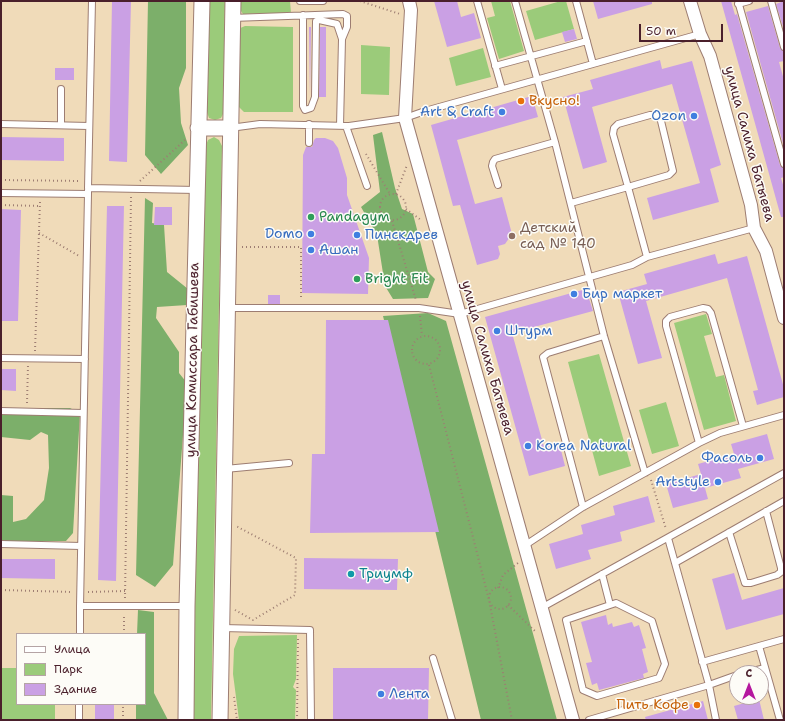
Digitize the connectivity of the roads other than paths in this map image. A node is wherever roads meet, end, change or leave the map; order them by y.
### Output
1 (92, 1) edge
2 (202, 1) edge
3 (233, 1) edge
4 (300, 1) edge
5 (323, 1) edge
6 (409, 1) edge
7 (477, 1) edge
8 (517, 1) edge
9 (576, 1) edge
10 (690, 1) edge
11 (749, 1) edge
12 (771, 1) edge
13 (738, 2) edge
14 (303, 15) junction
15 (232, 18) junction
16 (700, 34) junction
17 (342, 39) junction
18 (587, 41) junction
19 (784, 47) edge
20 (530, 56) junction
21 (593, 64) junction
22 (495, 66) junction
23 (538, 79) junction
24 (60, 89) dead end
25 (502, 89) junction
26 (405, 118) junction
27 (1, 124) edge
28 (309, 124) junction
29 (60, 125) junction
30 (89, 126) junction
31 (343, 126) junction
32 (198, 128) junction
33 (230, 128) junction
34 (555, 142) junction
35 (309, 143) dead end
36 (784, 164) edge
37 (498, 185) dead end
38 (367, 186) dead end
39 (628, 187) junction
40 (88, 188) junction
41 (197, 190) junction
42 (1, 193) edge
43 (571, 203) junction
44 (754, 228) junction
45 (647, 257) junction
46 (591, 277) junction
47 (227, 308) junction
48 (460, 314) junction
49 (784, 318) edge
50 (604, 336) junction
51 (1, 358) edge
52 (85, 359) junction
53 (1, 411) edge
54 (83, 413) junction
55 (784, 415) edge
56 (743, 426) junction
57 (699, 443) junction
58 (289, 463) dead end
59 (224, 469) junction
60 (645, 474) junction
61 (784, 474) edge
62 (784, 501) edge
63 (584, 507) junction
64 (766, 511) junction
65 (729, 532) junction
66 (668, 538) junction
67 (1, 544) edge
68 (81, 546) junction
69 (524, 546) junction
70 (675, 563) junction
71 (602, 574) junction
72 (610, 605) junction
73 (80, 606) junction
74 (187, 606) junction
75 (541, 608) junction
76 (222, 628) junction
77 (80, 633) edge
78 (784, 639) edge
79 (759, 646) junction
80 (433, 658) dead end
81 (702, 662) junction
82 (764, 665) edge
83 (729, 678) edge
84 (769, 682) edge
85 (709, 686) junction
86 (79, 705) edge
87 (79, 720) edge
88 (186, 720) edge
89 (220, 720) edge
90 (311, 720) edge
91 (452, 720) edge
92 (572, 720) edge
93 (589, 720) edge
94 (716, 720) edge
95 (780, 720) edge

1 - 30 lane
2 - 32 street, улица Комиссара Габишева
3 - 15 street
4 - 5 lane
6 - 26 street, улица Салиха Батыева
7 - 22 lane
8 - 20 lane
9 - 18 lane
10 - 16 street, улица Салиха Батыева
11 - 13 lane
12 - 19 lane
13 - 36 lane
14 - 15 lane
14 - 17 lane
14 - 17 lane
15 - 33 street
16 - 21 lane
16 - 44 street, улица Салиха Батыева
17 - 31 lane
18 - 20 lane
18 - 21 lane
20 - 22 lane
20 - 23 lane
21 - 23 lane
22 - 25 lane
23 - 25 lane
23 - 34 lane
24 - 29 lane
25 - 26 lane
26 - 31 lane
26 - 48 street, улица Салиха Батыева
27 - 29 lane
28 - 31 lane
28 - 33 lane
28 - 35 lane
29 - 30 lane
30 - 40 lane
31 - 38 lane
32 - 33 street
32 - 41 street, улица Комиссара Габишева
33 - 47 street
34 - 37 lane
34 - 43 lane
39 - 39 lane
39 - 43 lane
39 - 45 lane
40 - 41 lane
40 - 42 lane
40 - 52 lane
41 - 74 street, улица Комиссара Габишева
43 - 46 lane
44 - 45 lane
44 - 49 street, улица Салиха Батыева
45 - 46 lane
46 - 48 lane
46 - 50 lane
47 - 48 lane
47 - 59 street
48 - 69 street, улица Салиха Батыева
50 - 60 lane
50 - 63 lane
51 - 52 lane
52 - 54 lane
53 - 54 lane
54 - 68 lane
55 - 56 lane
56 - 57 lane
56 - 57 lane
57 - 60 lane
58 - 59 lane
59 - 76 street
60 - 63 lane
61 - 66 lane
62 - 64 lane
63 - 69 lane
64 - 65 lane
64 - 65 lane
65 - 70 lane
66 - 70 lane
66 - 71 lane
67 - 68 lane
68 - 73 lane
69 - 75 street, улица Салиха Батыева
70 - 81 lane
71 - 72 lane
71 - 75 lane
72 - 72 lane
73 - 74 lane
73 - 77 lane
74 - 88 street, улица Комиссара Габишева
75 - 92 street, улица Салиха Батыева
76 - 89 street
76 - 90 lane
78 - 79 lane
79 - 81 lane
79 - 82 lane
80 - 91 lane
81 - 85 lane
83 - 85 lane
84 - 95 lane
85 - 93 lane
85 - 94 lane
86 - 87 lane

